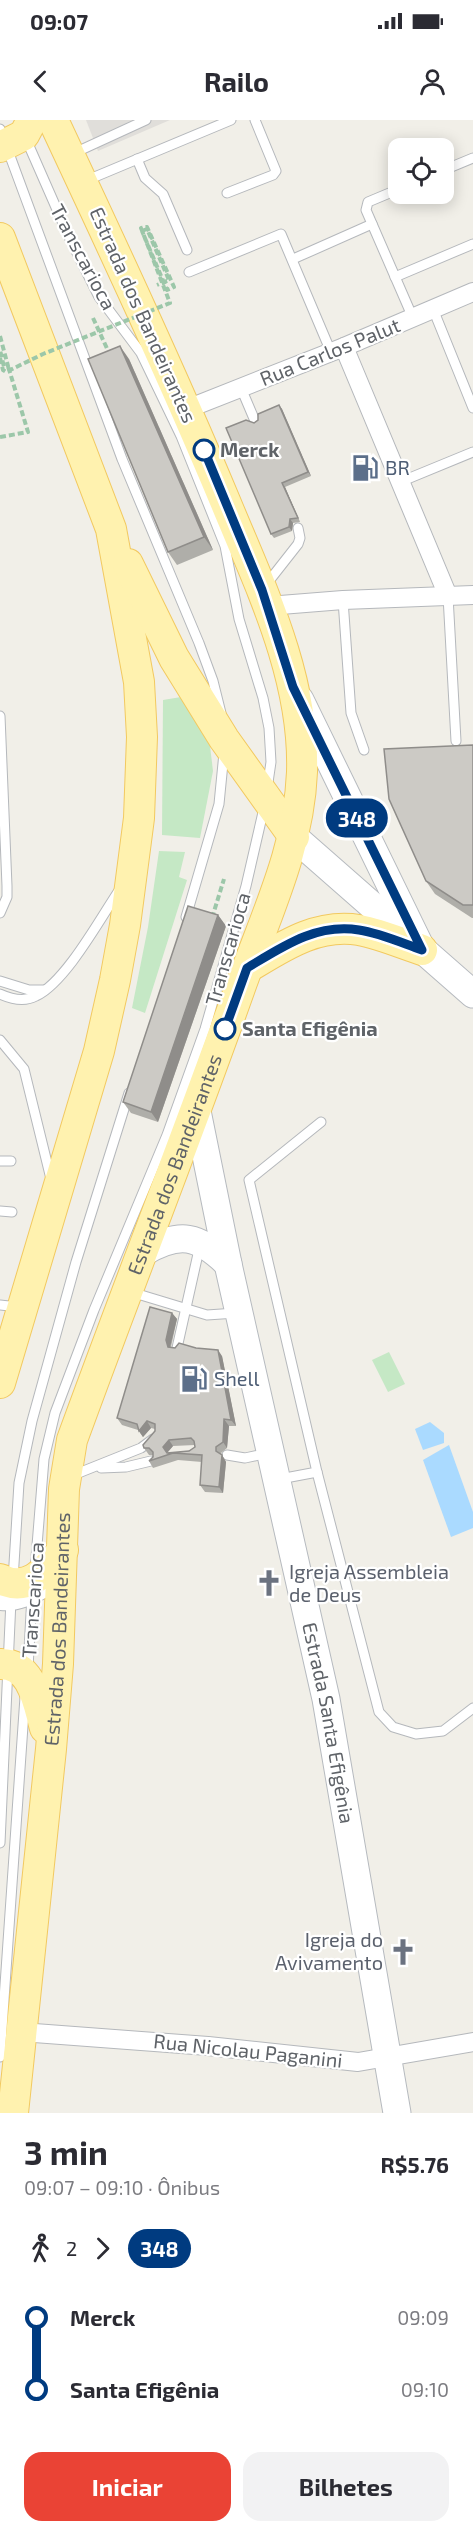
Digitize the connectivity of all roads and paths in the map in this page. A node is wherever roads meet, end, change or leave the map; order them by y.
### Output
1 (53, 120) edge
2 (146, 120) edge
3 (231, 120) edge
4 (255, 120) edge
5 (13, 133) edge
6 (69, 155) junction
7 (473, 158) edge
8 (136, 159) junction
9 (454, 166) edge
10 (83, 182) junction
11 (227, 194) dead end
12 (388, 194) edge
13 (372, 224) junction
14 (0, 238) edge
15 (473, 244) edge
16 (187, 250) dead end
17 (293, 259) junction
18 (189, 272) dead end
19 (151, 275) dead end
20 (395, 277) junction
21 (473, 292) edge
22 (434, 309) junction
23 (413, 318) junction
24 (95, 332) junction
25 (0, 336) edge
26 (0, 350) edge
27 (338, 350) junction
28 (0, 358) edge
29 (114, 365) edge
30 (8, 366) junction
31 (241, 388) junction
32 (473, 408) edge
33 (187, 410) junction
34 (255, 421) edge
35 (0, 437) edge
36 (473, 452) edge
37 (400, 482) junction
38 (298, 528) dead end
39 (111, 530) junction
40 (473, 595) edge
41 (448, 596) junction
42 (265, 598) junction
43 (343, 600) junction
44 (293, 687) junction
45 (0, 716) edge
46 (224, 739) junction
47 (456, 741) dead end
48 (364, 750) dead end
49 (266, 800) junction
50 (294, 837) junction
51 (132, 873) junction
52 (224, 879) dead end
53 (0, 913) edge
54 (211, 921) edge
55 (184, 924) edge
56 (422, 950) junction
57 (247, 968) junction
58 (0, 981) edge
59 (45, 990) junction
60 (0, 994) edge
61 (473, 994) edge
62 (0, 1040) edge
63 (0, 1050) edge
64 (13, 1053) junction
65 (131, 1086) edge
66 (197, 1111) junction
67 (321, 1122) dead end
68 (0, 1161) edge
69 (11, 1161) dead end
70 (56, 1198) junction
71 (0, 1210) edge
72 (12, 1212) dead end
73 (201, 1242) junction
74 (144, 1252) junction
75 (228, 1264) junction
76 (128, 1291) junction
77 (11, 1306) edge
78 (187, 1310) junction
79 (239, 1313) junction
80 (177, 1348) edge
81 (0, 1383) edge
82 (154, 1434) edge
83 (271, 1453) junction
84 (227, 1455) dead end
85 (151, 1461) edge
86 (96, 1468) junction
87 (317, 1472) junction
88 (65, 1478) junction
89 (278, 1480) junction
90 (26, 1584) edge
91 (12, 1668) edge
92 (473, 1708) edge
93 (51, 1749) junction
94 (0, 1843) edge
95 (21, 2032) junction
96 (473, 2042) edge
97 (0, 2056) edge
98 (387, 2056) junction
99 (13, 2113) edge
100 (398, 2113) edge

1 - 6 main road, Estrada dos Bandeirantes
2 - 6 lane
3 - 8 lane
4 - 11 lane
5 - 46 lane, Transcarioca
5 - 49 lane, Transcarioca
6 - 10 main road, Estrada dos Bandeirantes
7 - 9 lane
8 - 10 lane
8 - 16 lane
10 - 33 main road, Estrada dos Bandeirantes
12 - 13 lane
13 - 17 lane
13 - 20 lane
14 - 39 main road
15 - 20 lane
17 - 18 lane
17 - 27 lane
19 - 24 path, bridge
20 - 23 lane
21 - 22 street, Rua Carlos Palut
22 - 23 street, Rua Carlos Palut
22 - 32 lane
23 - 27 street, Rua Carlos Palut
24 - 28 path, bridge
24 - 29 path
25 - 30 path
26 - 30 path
27 - 31 street, Rua Carlos Palut
27 - 37 street
30 - 35 path
31 - 33 street, Rua Carlos Palut
31 - 34 lane
33 - 42 main road, Estrada dos Bandeirantes
36 - 37 lane
37 - 41 street
38 - 42 lane
39 - 46 main road
39 - 51 main road
40 - 41 street
41 - 43 street
41 - 47 lane
42 - 43 street
42 - 44 main road, Estrada dos Bandeirantes
43 - 48 lane
44 - 50 main road, Estrada dos Bandeirantes
44 - 56 street
45 - 53 lane
46 - 49 main road
46 - 55 lane, Transcarioca
49 - 50 main road
49 - 90 lane, Transcarioca
50 - 56 street
50 - 57 main road, Estrada dos Bandeirantes
51 - 59 lane
51 - 70 main road
52 - 54 path
56 - 57 main road
56 - 61 street
57 - 66 main road, Estrada dos Bandeirantes
58 - 59 lane
59 - 60 lane
62 - 64 lane
63 - 64 lane
64 - 70 lane
65 - 90 lane, Transcarioca
66 - 74 main road, Estrada dos Bandeirantes
66 - 75 street, Estrada Santa Efigênia
67 - 87 lane
68 - 69 lane
70 - 77 main road
71 - 72 lane
73 - 74 street
73 - 75 street
73 - 78 lane
74 - 76 main road, Estrada dos Bandeirantes
75 - 79 street, Estrada Santa Efigênia
76 - 78 lane
76 - 88 main road, Estrada dos Bandeirantes
77 - 81 main road
78 - 79 lane
78 - 80 lane
79 - 83 street, Estrada Santa Efigênia
82 - 86 lane
83 - 84 lane
83 - 89 street, Estrada Santa Efigênia
85 - 86 lane
86 - 88 lane
87 - 89 lane
87 - 92 lane
88 - 90 main road, Estrada dos Bandeirantes
89 - 98 street, Estrada Santa Efigênia
90 - 91 lane, Transcarioca
90 - 91 lane, Transcarioca
90 - 93 main road, Estrada dos Bandeirantes
91 - 93 main road
91 - 94 lane, Transcarioca
91 - 97 lane, Transcarioca
93 - 95 main road, Estrada dos Bandeirantes
95 - 98 street, Rua Nicolau Paganini
95 - 99 main road, Estrada dos Bandeirantes
96 - 98 street, Rua Nicolau Paganini
98 - 100 street, Estrada Santa Efigênia

